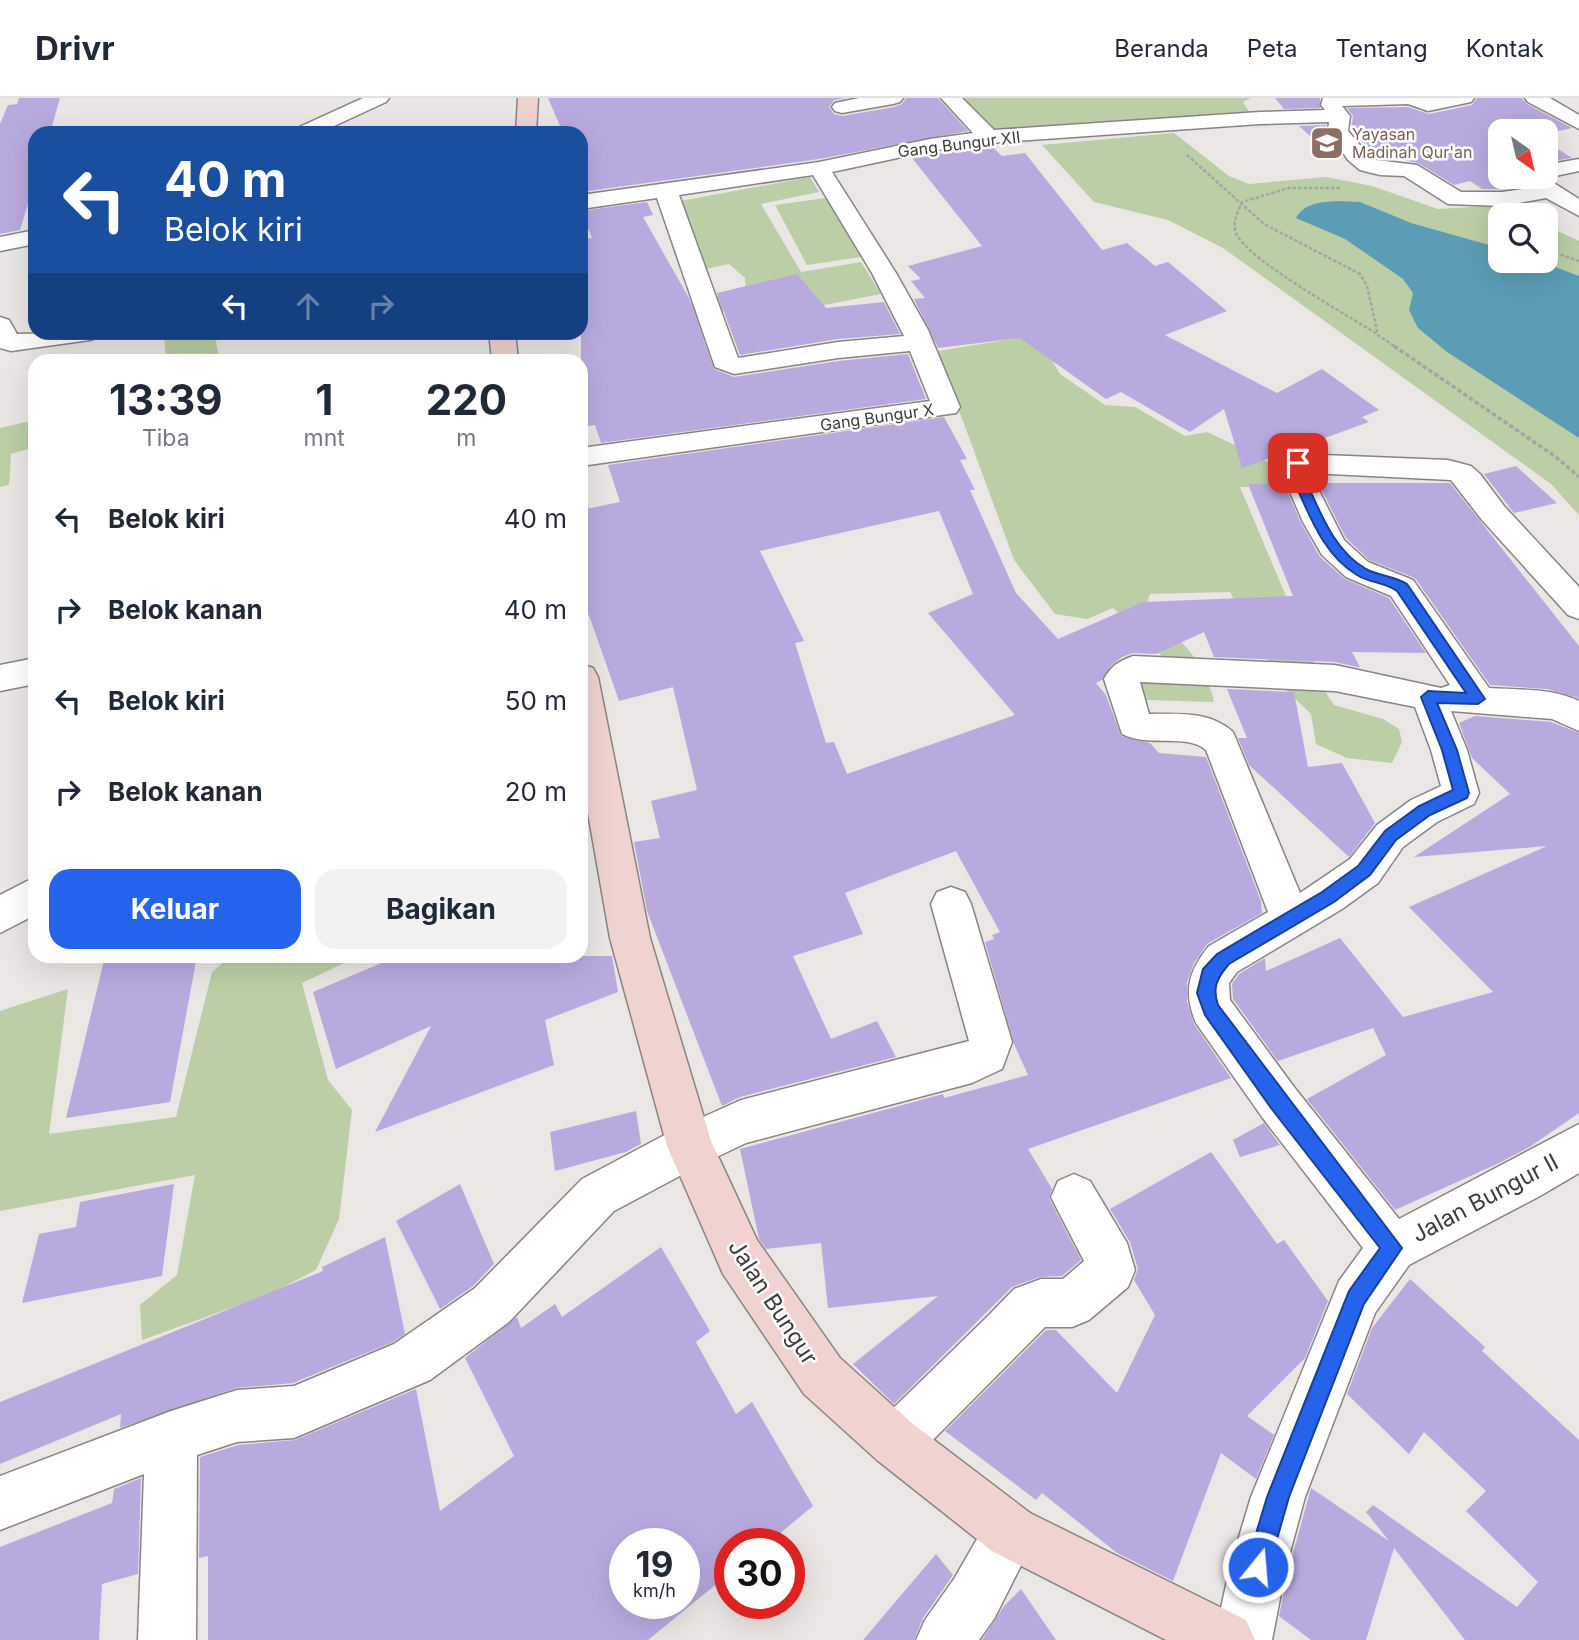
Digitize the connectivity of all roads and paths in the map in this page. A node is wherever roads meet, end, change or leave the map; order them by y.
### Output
1 (338, 98) edge
2 (528, 98) edge
3 (893, 98) edge
4 (951, 98) edge
5 (1410, 98) edge
6 (1464, 98) edge
7 (1535, 98) edge
8 (371, 102) edge
9 (842, 107) dead end
10 (1340, 116) junction
11 (1579, 123) edge
12 (1151, 125) junction
13 (318, 126) edge
14 (526, 126) edge
15 (989, 137) junction
16 (1579, 165) edge
17 (819, 168) junction
18 (1558, 174) edge
19 (1346, 189) dead end
20 (1524, 189) edge
21 (1554, 189) edge
22 (666, 190) junction
23 (588, 201) edge
24 (1242, 202) junction
25 (1579, 209) edge
26 (28, 238) edge
27 (0, 244) edge
28 (1558, 254) edge
29 (1579, 261) edge
30 (0, 325) edge
31 (1378, 335) junction
32 (33, 340) edge
33 (920, 342) junction
34 (588, 456) edge
35 (1579, 477) edge
36 (1579, 607) edge
37 (28, 672) edge
38 (0, 678) edge
39 (1428, 697) junction
40 (1478, 699) junction
41 (588, 714) edge
42 (1579, 717) edge
43 (28, 898) edge
44 (951, 904) dead end
45 (0, 916) edge
46 (1290, 919) junction
47 (690, 1146) junction
48 (1579, 1147) edge
49 (1074, 1197) dead end
50 (1392, 1248) junction
51 (171, 1437) junction
52 (895, 1442) junction
53 (0, 1503) edge
54 (1011, 1532) junction
55 (167, 1640) edge
56 (944, 1640) edge
57 (1226, 1640) edge
58 (1242, 1640) edge

1 - 8 street
2 - 14 street
3 - 9 street
4 - 15 street
5 - 6 street
5 - 10 street
7 - 11 street
8 - 13 street
10 - 12 street, Gang Bungur XII
10 - 20 street
12 - 15 street, Gang Bungur XII
12 - 24 path
15 - 17 street, Gang Bungur XII
16 - 18 street
17 - 22 street, Gang Bungur XII
17 - 33 street, Gang Bungur X
19 - 24 path
21 - 25 street
22 - 23 street, Gang Bungur XII
22 - 33 street
24 - 31 path
24 - 31 path
26 - 27 street
28 - 29 path
30 - 32 street
31 - 35 path
33 - 34 street, Gang Bungur X
36 - 40 street
37 - 38 street
39 - 40 street
39 - 46 street
39 - 46 street
40 - 42 street
41 - 47 street, Jalan Bungur
43 - 45 street
44 - 47 street
46 - 50 street
47 - 51 street
47 - 52 street, Jalan Bungur
48 - 50 street, Jalan Bungur II
49 - 52 street
50 - 58 street, Jalan Bungur II
51 - 53 street
51 - 55 street
52 - 54 street, Jalan Bungur
54 - 56 street
54 - 57 street, Jalan Bungur

